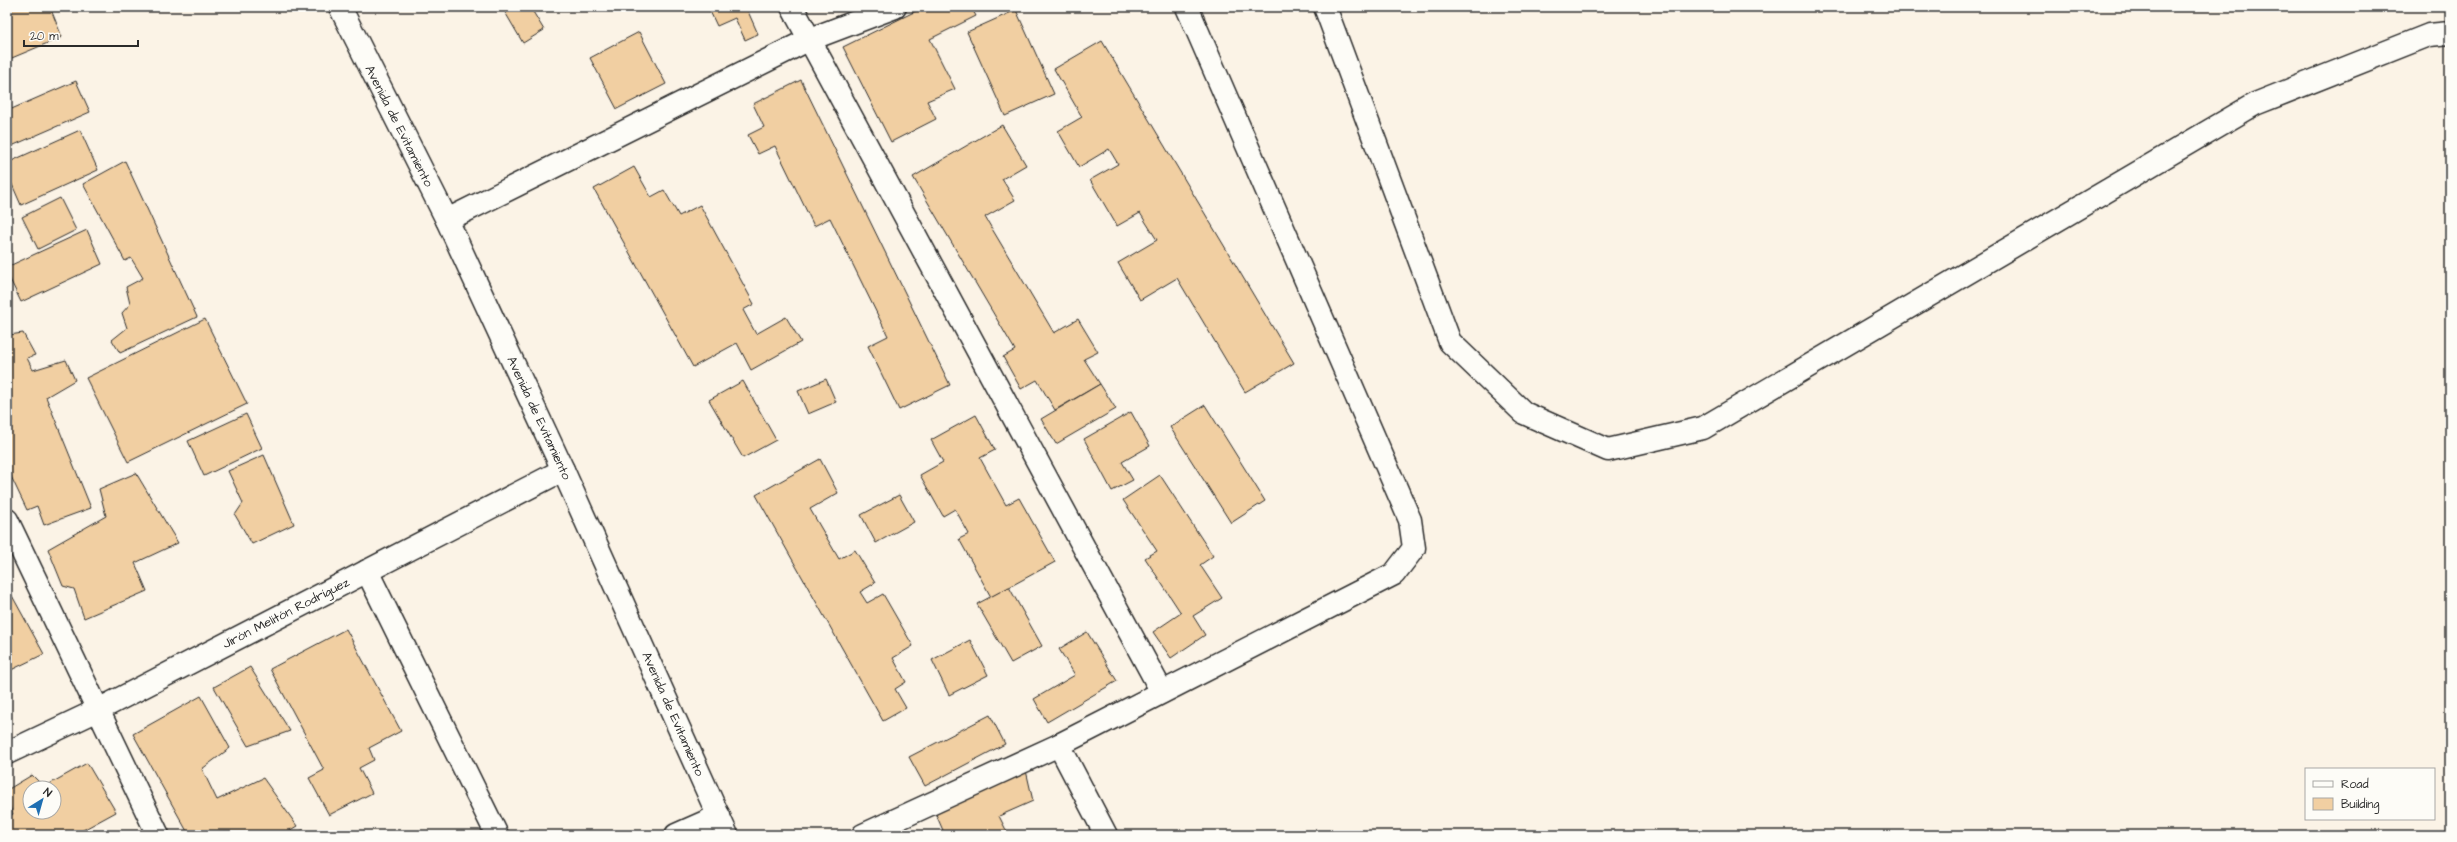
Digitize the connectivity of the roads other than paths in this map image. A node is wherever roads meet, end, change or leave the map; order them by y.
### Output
1 (340, 7) edge
2 (792, 7) edge
3 (896, 7) edge
4 (1187, 7) edge
5 (1325, 7) edge
6 (2450, 33) edge
7 (808, 40) junction
8 (447, 220) junction
9 (563, 470) junction
10 (7, 520) edge
11 (367, 571) junction
12 (1162, 692) junction
13 (98, 710) junction
14 (1059, 745) junction
15 (7, 753) edge
16 (723, 825) edge
17 (158, 835) edge
18 (497, 835) edge
19 (676, 835) edge
20 (863, 835) edge
21 (1106, 835) edge

1 - 8 street, Avenida de Evitamiento
2 - 7 street
3 - 7 street
4 - 12 street
5 - 6 street
7 - 8 street
7 - 12 street
8 - 9 street, Avenida de Evitamiento
9 - 11 street, Jirón Melitón Rodríguez
9 - 16 street, Avenida de Evitamiento
10 - 13 street
11 - 13 street, Jirón Melitón Rodríguez
11 - 18 street
12 - 14 street
13 - 15 street, Jirón Melitón Rodríguez
13 - 17 street
14 - 20 street
14 - 21 street
16 - 19 street

